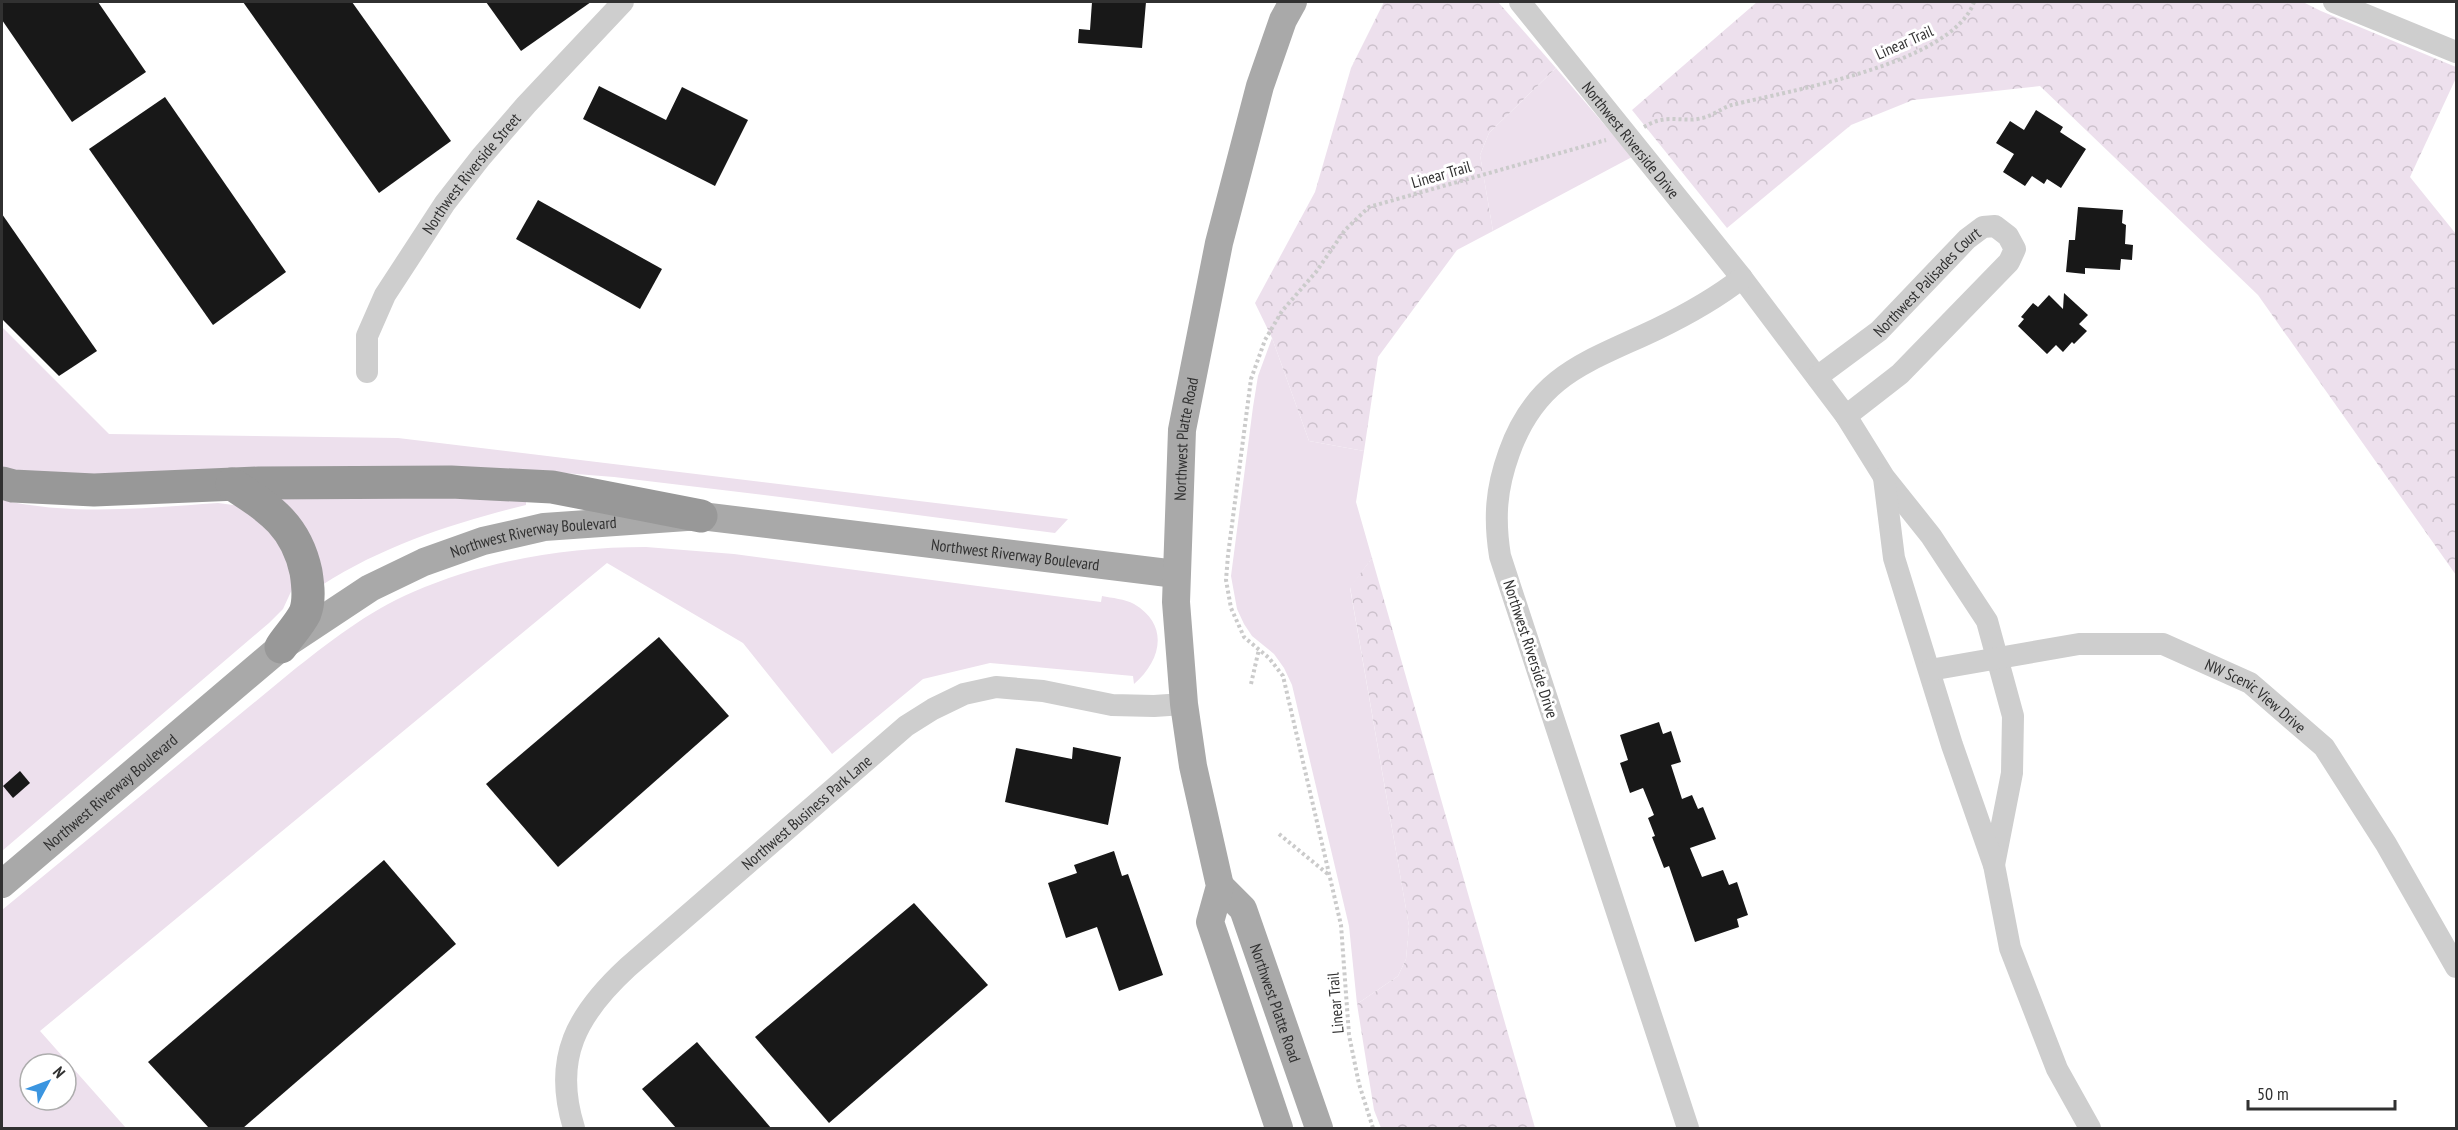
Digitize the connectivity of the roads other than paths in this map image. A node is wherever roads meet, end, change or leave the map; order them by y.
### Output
1 (1293, 2) edge
2 (1520, 2) edge
3 (2334, 2) edge
4 (618, 4) edge
5 (2457, 52) edge
6 (1742, 278) junction
7 (367, 372) dead end
8 (1817, 377) junction
9 (1846, 416) junction
10 (1884, 477) junction
11 (2, 483) edge
12 (232, 484) junction
13 (701, 516) junction
14 (1176, 574) junction
15 (281, 647) junction
16 (1997, 658) junction
17 (1929, 670) junction
18 (1184, 704) junction
19 (1994, 865) junction
20 (2, 884) edge
21 (1220, 886) junction
22 (2457, 967) edge
23 (574, 1128) edge
24 (1279, 1128) edge
25 (1319, 1128) edge
26 (1688, 1128) edge
27 (2090, 1128) edge

1 - 14 main road, Northwest Platte Road
2 - 6 street, Northwest Riverside Drive
3 - 5 street
4 - 7 street, Northwest Riverside Street
6 - 8 street, Northwest Riverside Drive
6 - 26 street, Northwest Riverside Drive
8 - 9 street, Northwest Riverside Drive
8 - 9 street, Northwest Palisades Court
9 - 10 street, Northwest Riverside Drive
10 - 16 street, Northwest Riverside Drive
10 - 17 street
11 - 12 highway
12 - 13 highway
12 - 15 highway
13 - 14 main road, Northwest Riverway Boulevard
13 - 15 main road, Northwest Riverway Boulevard
14 - 18 main road, Northwest Platte Road
15 - 20 main road, Northwest Riverway Boulevard
16 - 17 street, NW Scenic View Drive
16 - 19 street, Northwest Riverside Drive
16 - 22 street, NW Scenic View Drive
17 - 19 street
18 - 21 main road, Northwest Platte Road
18 - 23 street, Northwest Business Park Lane
19 - 27 street
21 - 24 main road, Northwest Platte Road
21 - 25 main road, Northwest Platte Road

